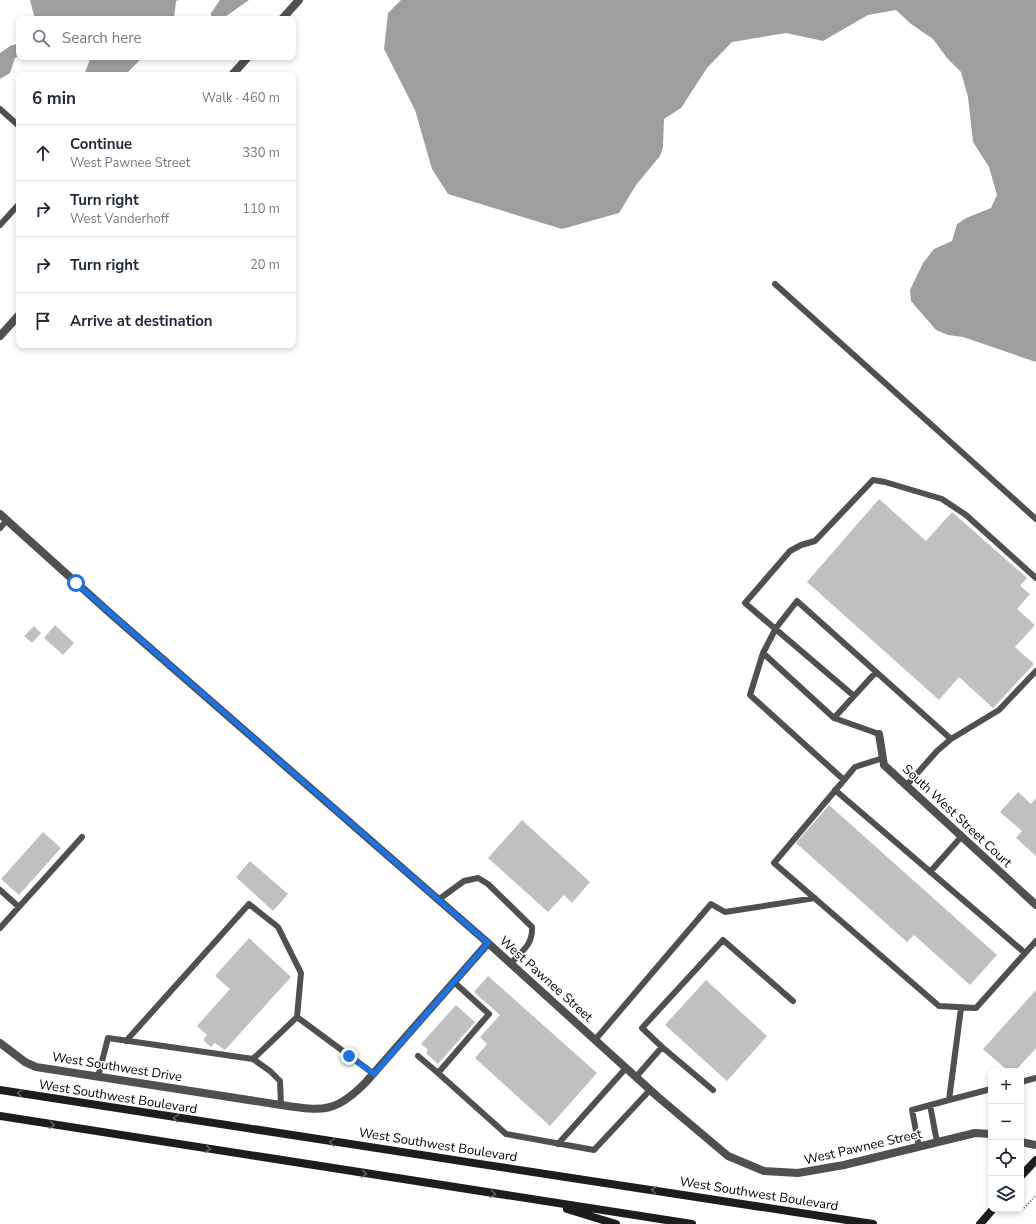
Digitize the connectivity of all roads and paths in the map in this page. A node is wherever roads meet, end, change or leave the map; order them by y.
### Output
1 (299, 0) edge
2 (285, 16) edge
3 (245, 60) edge
4 (235, 72) edge
5 (0, 109) edge
6 (16, 123) edge
7 (16, 207) edge
8 (0, 225) edge
9 (775, 284) dead end
10 (16, 318) edge
11 (0, 336) edge
12 (0, 514) edge
13 (1036, 519) edge
14 (7, 520) junction
15 (0, 528) edge
16 (1036, 578) edge
17 (776, 628) junction
18 (763, 653) junction
19 (1036, 671) edge
20 (876, 672) junction
21 (854, 696) junction
22 (834, 718) junction
23 (879, 734) joint
24 (951, 739) junction
25 (883, 758) junction
26 (844, 780) junction
27 (906, 786) junction
28 (835, 790) junction
29 (961, 836) junction
30 (82, 837) dead end
31 (930, 872) junction
32 (0, 890) edge
33 (815, 898) junction
34 (438, 900) junction
35 (1036, 906) edge
36 (19, 907) junction
37 (0, 928) edge
38 (1036, 941) edge
39 (488, 943) junction
40 (1025, 953) junction
41 (510, 964) junction
42 (454, 982) junction
43 (793, 1002) dead end
44 (961, 1008) junction
45 (297, 1017) junction
46 (595, 1040) junction
47 (126, 1041) junction
48 (0, 1043) edge
49 (662, 1047) junction
50 (418, 1056) dead end
51 (253, 1059) junction
52 (626, 1068) junction
53 (374, 1074) junction
54 (438, 1074) junction
55 (98, 1077) junction
56 (636, 1077) junction
57 (1036, 1078) edge
58 (1024, 1081) edge
59 (0, 1090) edge
60 (650, 1090) junction
61 (713, 1090) dead end
62 (988, 1090) edge
63 (949, 1100) junction
64 (930, 1105) junction
65 (281, 1106) junction
66 (0, 1116) edge
67 (988, 1134) edge
68 (937, 1142) junction
69 (1024, 1143) edge
70 (558, 1144) junction
71 (1036, 1146) edge
72 (919, 1147) junction
73 (1036, 1160) edge
74 (1024, 1173) edge
75 (1036, 1195) edge
76 (542, 1201) junction
77 (1024, 1208) dead end
78 (990, 1212) edge
79 (616, 1224) edge
80 (692, 1224) edge
81 (873, 1224) edge
82 (980, 1224) edge

1 - 2 street
3 - 4 street
5 - 6 lane
7 - 8 lane
9 - 13 lane
10 - 11 street
12 - 14 street, West Pawnee Street
14 - 15 lane
14 - 34 street, West Pawnee Street
16 - 17 lane
17 - 18 lane
17 - 20 lane
17 - 21 lane
18 - 22 lane
18 - 26 lane
19 - 24 lane
20 - 21 lane
20 - 24 lane
21 - 22 lane
22 - 23 lane
23 - 25 street, South West Street Court
24 - 27 lane
25 - 26 lane
25 - 27 street, South West Street Court
26 - 28 lane
27 - 29 street, South West Street Court
28 - 31 lane
28 - 33 lane
29 - 31 lane
29 - 35 street, South West Street Court
30 - 36 lane
31 - 40 lane
32 - 36 lane
33 - 44 lane
33 - 46 lane
34 - 39 street, West Pawnee Street
34 - 41 lane
36 - 37 lane
38 - 40 lane
39 - 41 street, West Pawnee Street
39 - 42 street, West Southwest Drive
40 - 44 lane
41 - 46 street, West Pawnee Street
42 - 53 street, West Southwest Drive
42 - 54 lane
43 - 49 lane
44 - 63 lane
45 - 47 lane
45 - 51 lane
45 - 53 lane
46 - 52 street, West Pawnee Street
47 - 51 lane
47 - 55 lane
48 - 55 street, West Southwest Drive
49 - 56 lane
49 - 61 lane
50 - 54 lane
51 - 65 lane
52 - 56 street, West Pawnee Street
52 - 70 lane
53 - 65 street, West Southwest Drive
54 - 70 lane
55 - 65 street, West Southwest Drive
56 - 60 street, West Pawnee Street
57 - 58 lane
81 -> 59 main road, West Southwest Boulevard
60 - 70 lane
60 - 72 street, West Pawnee Street
62 - 63 lane
63 - 64 lane
64 - 68 lane
64 - 72 lane
66 -> 76 main road
67 - 68 street, West Pawnee Street
68 - 72 street, West Pawnee Street
69 - 71 street
73 - 74 main road
75 - 77 path
76 - 79 main road
76 - 80 main road
78 - 82 main road

